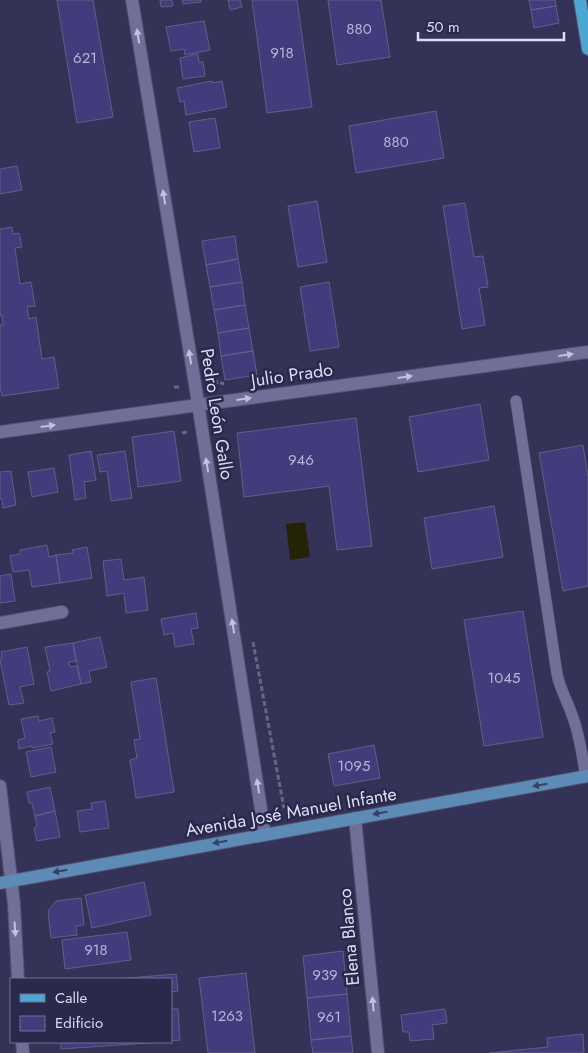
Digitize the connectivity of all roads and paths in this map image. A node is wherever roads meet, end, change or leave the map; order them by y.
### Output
1 (132, 0) edge
2 (580, 0) edge
3 (588, 49) edge
4 (588, 352) edge
5 (212, 382) dead end
6 (224, 384) dead end
7 (174, 387) dead end
8 (180, 387) dead end
9 (516, 401) dead end
10 (198, 405) junction
11 (0, 432) edge
12 (182, 432) dead end
13 (187, 432) dead end
14 (62, 612) dead end
15 (0, 623) edge
16 (587, 777) edge
17 (0, 786) edge
18 (355, 818) junction
19 (265, 835) junction
20 (6, 881) edge
21 (18, 978) edge
22 (378, 1053) edge

10 -> 1 street, Pedro León Gallo
2 - 3 main road
10 -> 4 street, Julio Prado
5 - 6 path
7 - 8 path
9 - 16 lane
11 -> 10 street, Julio Prado
19 -> 10 street, Pedro León Gallo
12 - 13 path
14 - 15 street
16 -> 18 street, Avenida José Manuel Infante
17 - 20 street
18 - 19 street, Avenida José Manuel Infante
22 -> 18 street, Elena Blanco
19 -> 20 street, Avenida José Manuel Infante
20 -> 21 street

